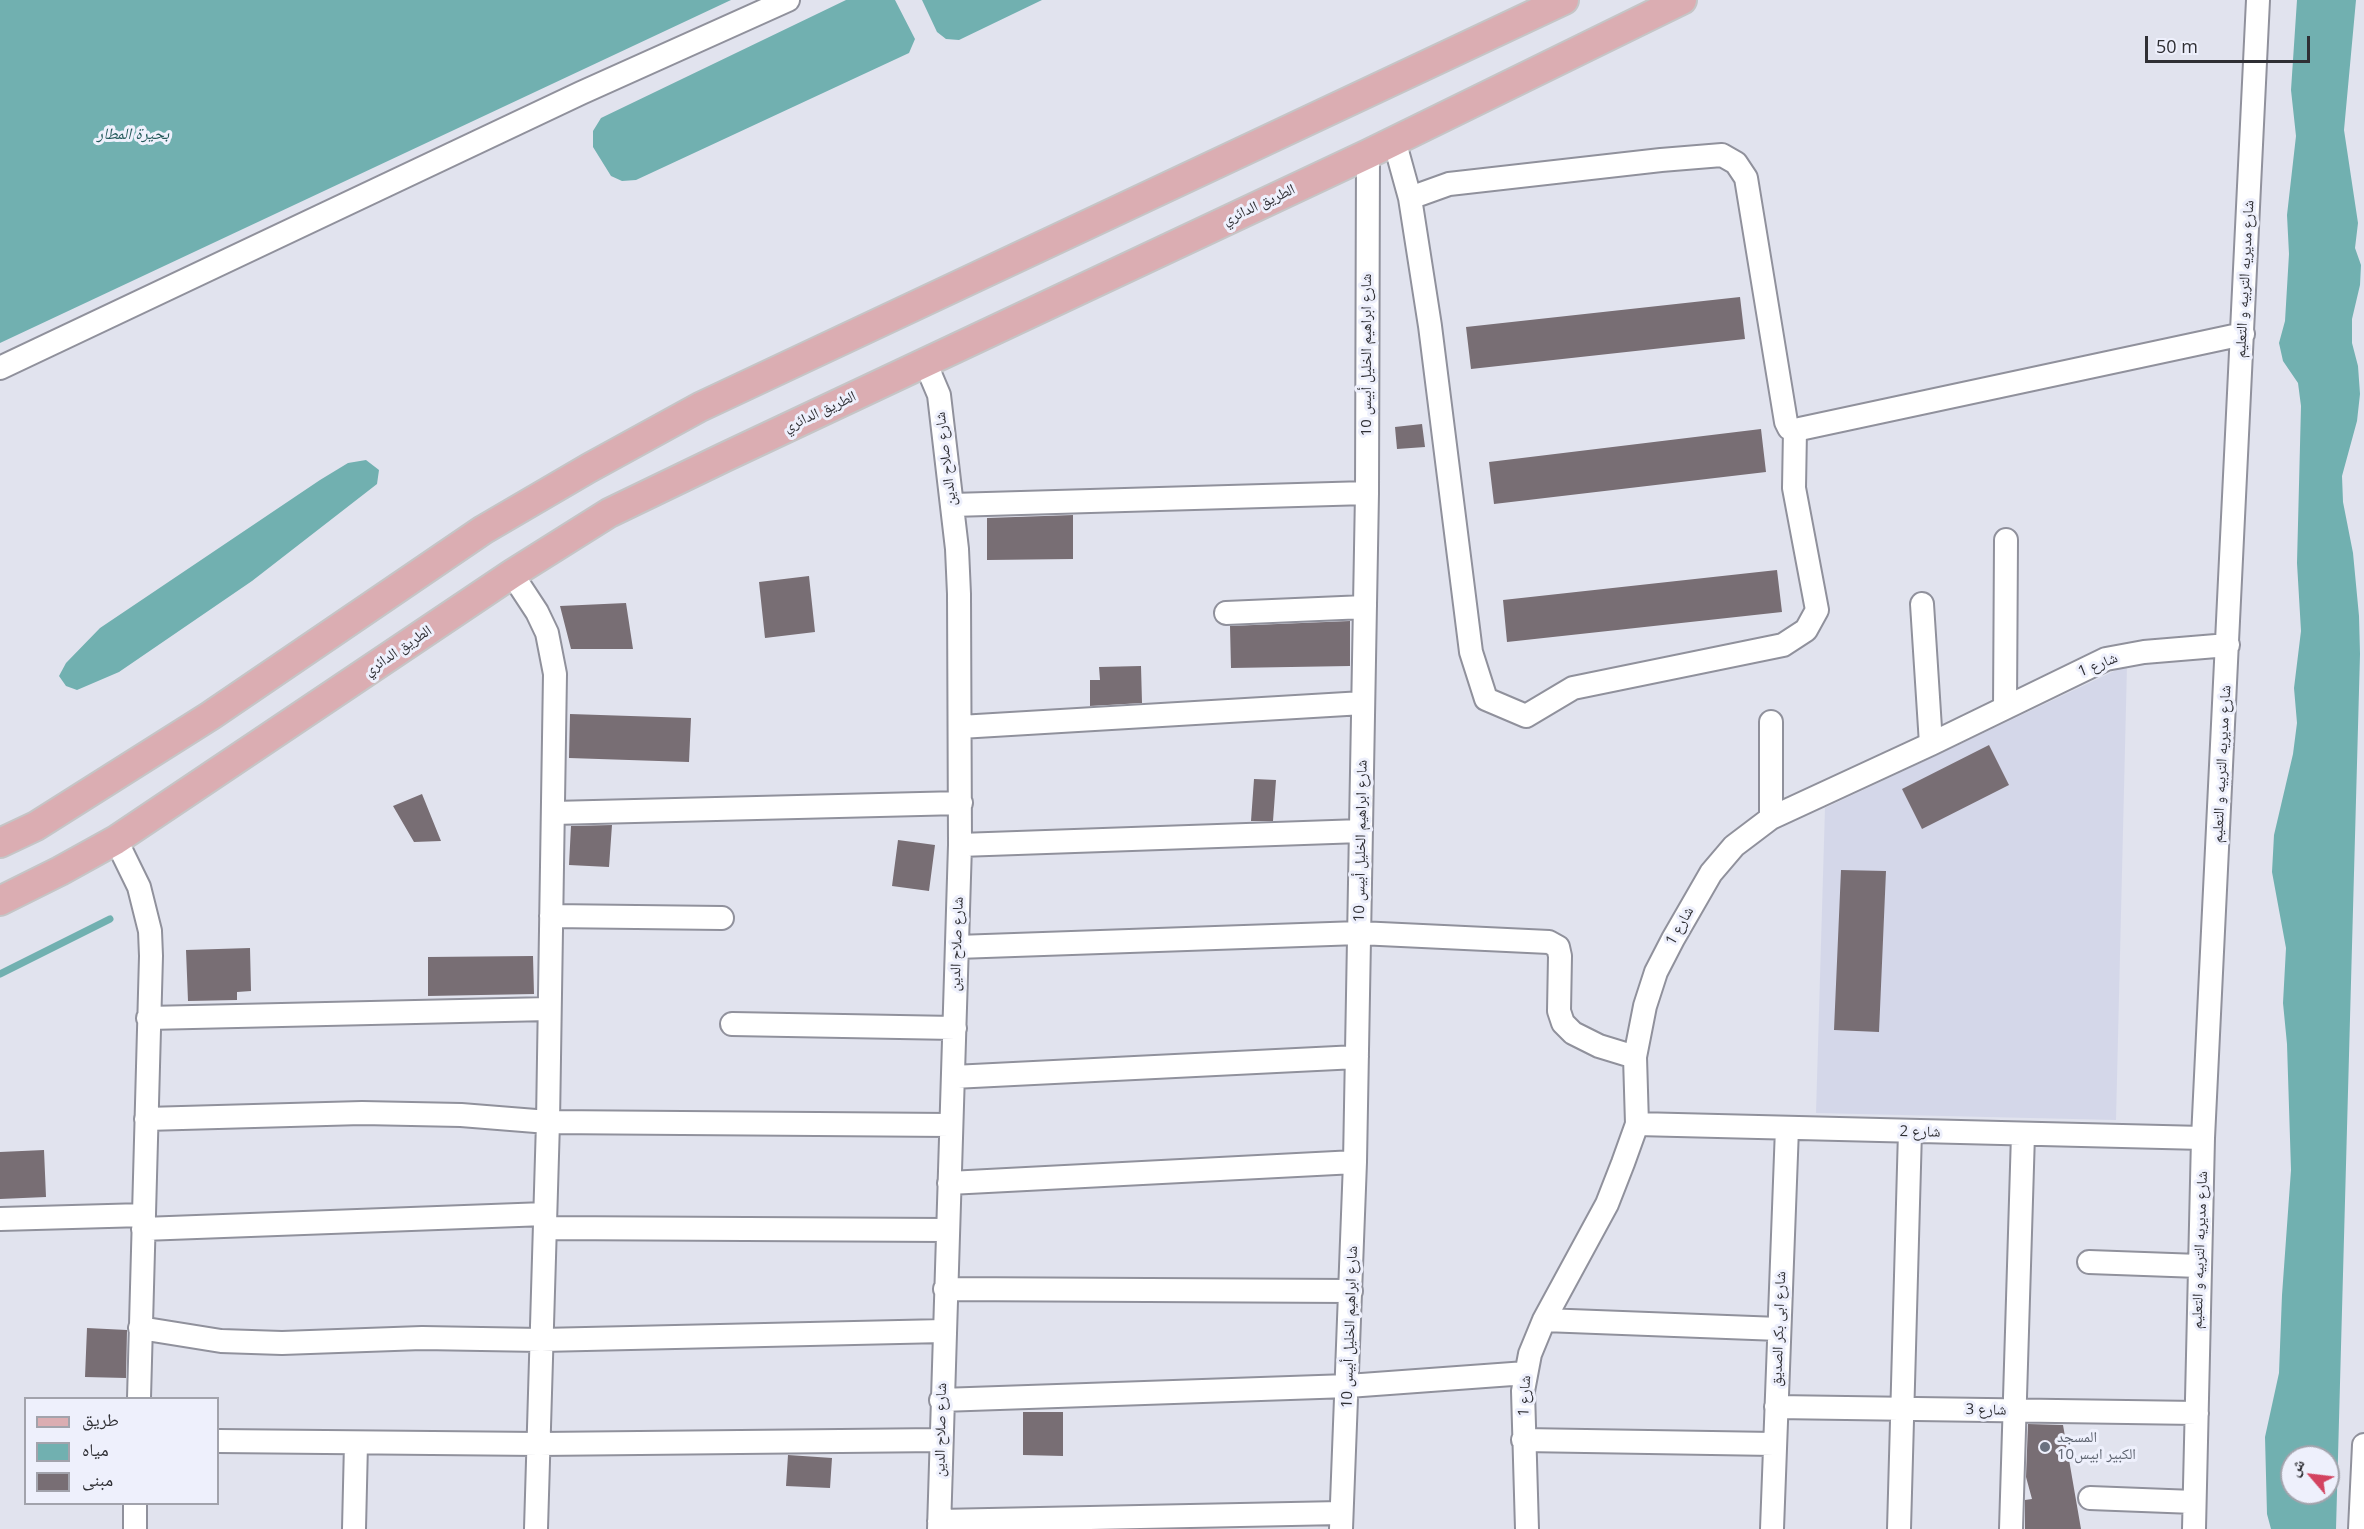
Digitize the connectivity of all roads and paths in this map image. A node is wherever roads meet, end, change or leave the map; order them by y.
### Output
1 (788, 0) edge
2 (1564, 0) edge
3 (1682, 0) edge
4 (2258, 0) edge
5 (1394, 140) junction
6 (1368, 153) junction
7 (1410, 198) junction
8 (2242, 334) junction
9 (925, 362) junction
10 (0, 368) edge
11 (1796, 430) junction
12 (1367, 493) junction
13 (952, 505) junction
14 (2006, 540) dead end
15 (512, 574) junction
16 (1922, 604) dead end
17 (1365, 607) junction
18 (1226, 613) dead end
19 (2228, 645) junction
20 (1363, 703) junction
21 (2006, 708) junction
22 (1771, 722) dead end
23 (960, 727) junction
24 (1931, 744) junction
25 (960, 803) junction
26 (553, 813) junction
27 (1772, 818) junction
28 (1361, 831) junction
29 (116, 840) junction
30 (0, 843) edge
31 (960, 845) junction
32 (0, 901) edge
33 (551, 916) junction
34 (722, 918) dead end
35 (1359, 933) junction
36 (957, 948) junction
37 (549, 1009) junction
38 (148, 1018) junction
39 (732, 1024) dead end
40 (954, 1028) junction
41 (1357, 1057) junction
42 (1635, 1057) junction
43 (952, 1077) junction
44 (146, 1119) junction
45 (548, 1122) junction
46 (1637, 1124) junction
47 (951, 1125) junction
48 (1787, 1128) junction
49 (1910, 1131) junction
50 (2023, 1134) junction
51 (2203, 1138) junction
52 (1355, 1162) junction
53 (949, 1183) junction
54 (0, 1219) edge
55 (545, 1221) junction
56 (143, 1222) junction
57 (947, 1230) junction
58 (2089, 1262) dead end
59 (2199, 1266) junction
60 (945, 1289) junction
61 (1351, 1291) junction
62 (1545, 1320) junction
63 (140, 1328) junction
64 (1779, 1329) junction
65 (944, 1331) junction
66 (541, 1340) junction
67 (1526, 1373) junction
68 (1348, 1386) junction
69 (139, 1397) edge
70 (941, 1400) junction
71 (1776, 1407) junction
72 (1902, 1409) junction
73 (2015, 1411) junction
74 (2197, 1413) junction
75 (941, 1440) junction
76 (1523, 1440) junction
77 (219, 1441) edge
78 (356, 1443) junction
79 (539, 1444) junction
80 (1774, 1444) junction
81 (2364, 1445) edge
82 (2090, 1498) dead end
83 (2194, 1502) junction
84 (135, 1505) edge
85 (1341, 1521) edge
86 (939, 1525) edge
87 (135, 1529) edge
88 (354, 1529) edge
89 (536, 1529) edge
90 (1527, 1529) edge
91 (1772, 1529) edge
92 (1899, 1529) edge
93 (2012, 1529) edge
94 (2194, 1529) edge
95 (2360, 1529) edge

1 - 10 street
2 - 30 main road
3 - 5 main road, الطريق الدائري
4 - 8 street, شارع مديريه التربيه و التعليم
5 - 6 main road, الطريق الدائري
5 - 7 street
6 - 9 main road, الطريق الدائري
6 - 12 street, شارع ابراهيم الخليل أبيس 10
7 - 11 street
7 - 11 street
8 - 11 street
8 - 19 street, شارع مديريه التربيه و التعليم
9 - 13 street, شارع صلاح الدين
9 - 15 main road, الطريق الدائري
12 - 13 street
12 - 17 street, شارع ابراهيم الخليل أبيس 10
13 - 23 street, شارع صلاح الدين
14 - 21 street
15 - 26 street
15 - 29 main road, الطريق الدائري
16 - 24 street
17 - 18 street
17 - 20 street, شارع ابراهيم الخليل أبيس 10
19 - 21 street, شارع 1
19 - 51 street, شارع مديريه التربيه و التعليم
20 - 23 street
20 - 28 street, شارع ابراهيم الخليل أبيس 10
21 - 24 street, شارع 1
22 - 27 street
23 - 25 street, شارع صلاح الدين
24 - 27 street, شارع 1
25 - 26 street
25 - 31 street, شارع صلاح الدين
26 - 33 street
27 - 42 street, شارع 1
28 - 31 street
28 - 35 street, شارع ابراهيم الخليل أبيس 10
29 - 32 main road, الطريق الدائري
29 - 38 street
31 - 36 street, شارع صلاح الدين
33 - 34 street
33 - 37 street
35 - 36 street
35 - 41 street, شارع ابراهيم الخليل أبيس 10
35 - 42 street
36 - 40 street, شارع صلاح الدين
37 - 38 street
37 - 45 street
38 - 44 street
39 - 40 street
40 - 43 street, شارع صلاح الدين
41 - 43 street
41 - 52 street, شارع ابراهيم الخليل أبيس 10
42 - 46 street, شارع 1
43 - 47 street, شارع صلاح الدين
44 - 45 street
44 - 56 street
45 - 47 street
45 - 55 street
46 - 48 street, شارع 2
46 - 62 street, شارع 1
47 - 53 street, شارع صلاح الدين
48 - 49 street, شارع 2
48 - 64 street, شارع ابى بكر الصديق
49 - 50 street, شارع 2
49 - 72 street
50 - 51 street, شارع 2
50 - 73 street
51 - 59 street, شارع مديريه التربيه و التعليم
52 - 53 street
52 - 61 street, شارع ابراهيم الخليل أبيس 10
53 - 57 street, شارع صلاح الدين
54 - 56 street
55 - 56 street
55 - 57 street
55 - 66 street
56 - 63 street
57 - 60 street, شارع صلاح الدين
58 - 59 street
59 - 74 street, شارع مديريه التربيه و التعليم
60 - 61 street
60 - 65 street, شارع صلاح الدين
61 - 68 street, شارع ابراهيم الخليل أبيس 10
62 - 64 street
62 - 67 street, شارع 1
63 - 66 street
63 - 69 street
64 - 71 street, شارع ابى بكر الصديق
65 - 66 street
65 - 70 street, شارع صلاح الدين
66 - 79 street
67 - 68 street
67 - 76 street, شارع 1
68 - 70 street
68 - 85 street, شارع ابراهيم الخليل أبيس 10
70 - 75 street, شارع صلاح الدين
71 - 72 street, شارع 3
71 - 80 street, شارع ابى بكر الصديق
72 - 73 street, شارع 3
72 - 92 street
73 - 74 street, شارع 3
73 - 93 street
74 - 83 street, شارع مديريه التربيه و التعليم
75 - 79 street
75 - 86 street, شارع صلاح الدين
76 - 80 street
76 - 90 street, شارع 1
77 - 78 street
78 - 79 street
78 - 88 street
79 - 89 street
80 - 91 street, شارع ابى بكر الصديق
81 - 95 street
82 - 83 street
83 - 94 street, شارع مديريه التربيه و التعليم
84 - 87 street
85 - 86 street

